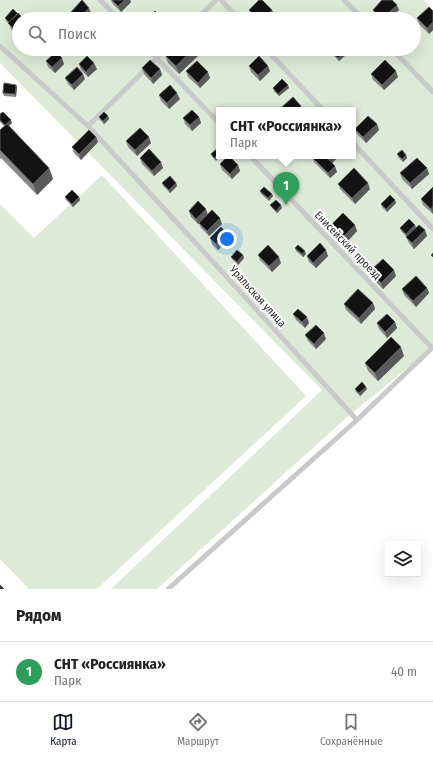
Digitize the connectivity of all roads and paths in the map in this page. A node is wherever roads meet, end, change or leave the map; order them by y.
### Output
1 (100, 0) edge
2 (216, 0) edge
3 (221, 0) edge
4 (344, 0) edge
5 (112, 12) edge
6 (204, 12) edge
7 (232, 12) edge
8 (355, 12) edge
9 (0, 46) edge
10 (273, 56) edge
11 (399, 56) edge
12 (157, 58) joint
13 (433, 92) edge
14 (320, 107) edge
15 (216, 120) edge
16 (88, 126) junction
17 (356, 146) edge
18 (253, 159) edge
19 (433, 230) edge
20 (433, 347) edge
21 (357, 420) junction
22 (168, 589) edge

1 - 5 lane
2 - 6 lane
3 - 7 lane
4 - 8 lane
9 - 16 lane, Уральская улица
10 - 14 lane
11 - 13 lane
12 - 15 lane
12 - 16 lane
16 - 21 lane, Уральская улица
17 - 19 lane
18 - 20 lane, Енисейский проезд
20 - 21 lane
21 - 22 lane

